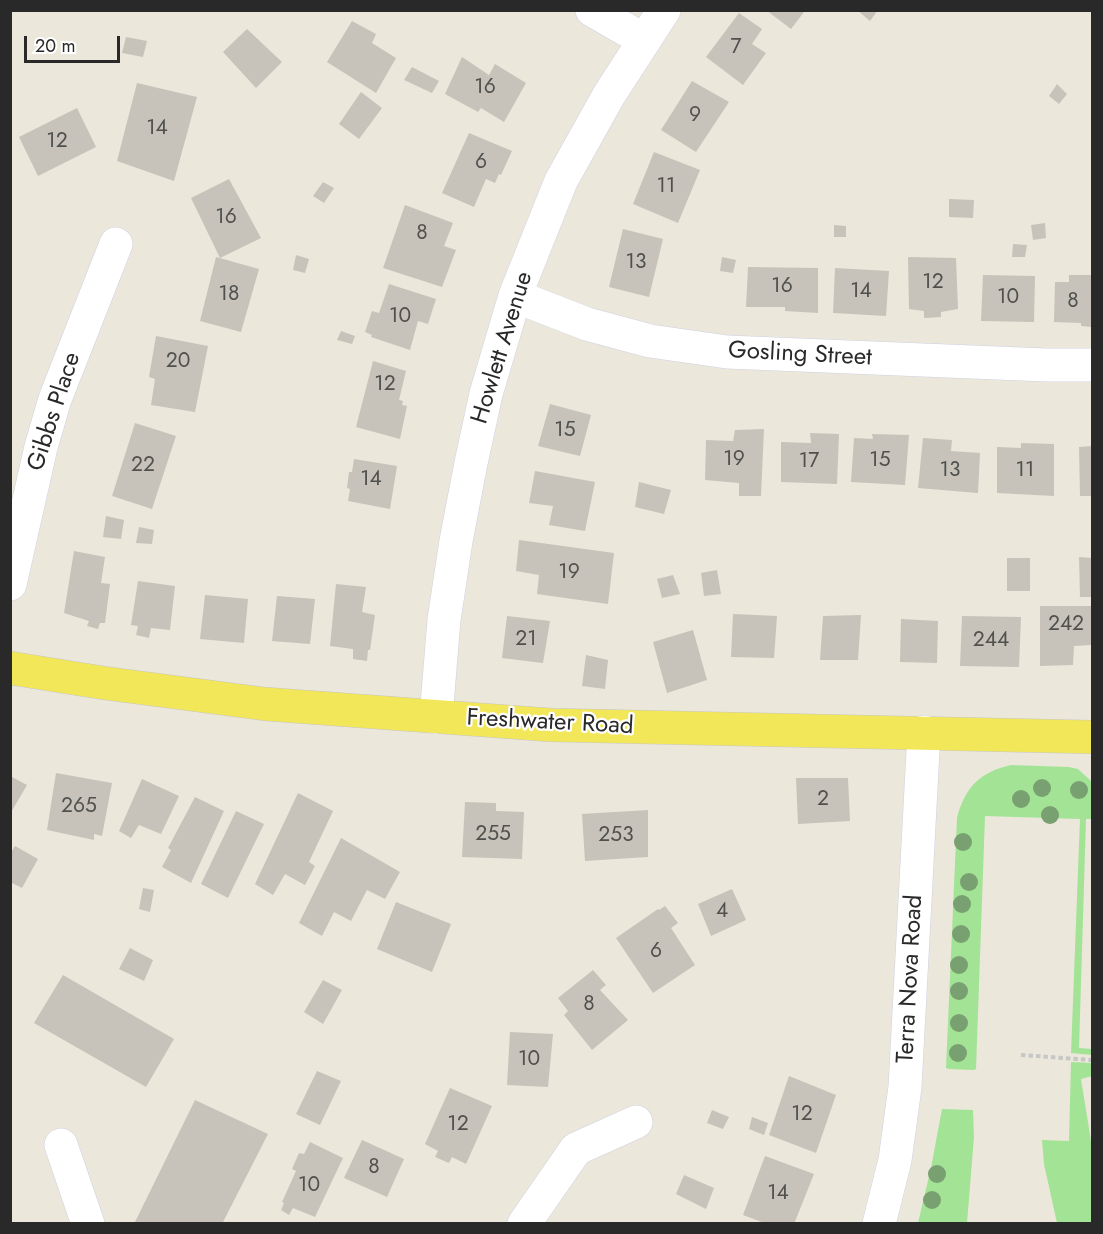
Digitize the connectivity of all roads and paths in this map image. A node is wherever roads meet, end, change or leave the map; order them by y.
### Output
1 (592, 10) edge
2 (664, 10) edge
3 (644, 40) junction
4 (116, 244) dead end
5 (515, 296) junction
6 (1092, 365) edge
7 (10, 584) edge
8 (10, 668) edge
9 (436, 717) junction
10 (924, 732) junction
11 (1092, 737) edge
12 (1021, 1055) dead end
13 (1092, 1060) edge
14 (636, 1122) dead end
15 (61, 1145) dead end
16 (88, 1224) edge
17 (524, 1224) edge
18 (879, 1224) edge

1 - 3 street
2 - 3 street, Howlett Avenue
3 - 5 street, Howlett Avenue
4 - 7 street, Gibbs Place
5 - 6 street, Gosling Street
5 - 9 street, Howlett Avenue
8 - 9 main road, Freshwater Road
9 - 10 main road, Freshwater Road
10 - 11 main road, Freshwater Road
10 - 18 street, Terra Nova Road
12 - 13 path
14 - 17 street
15 - 16 street

